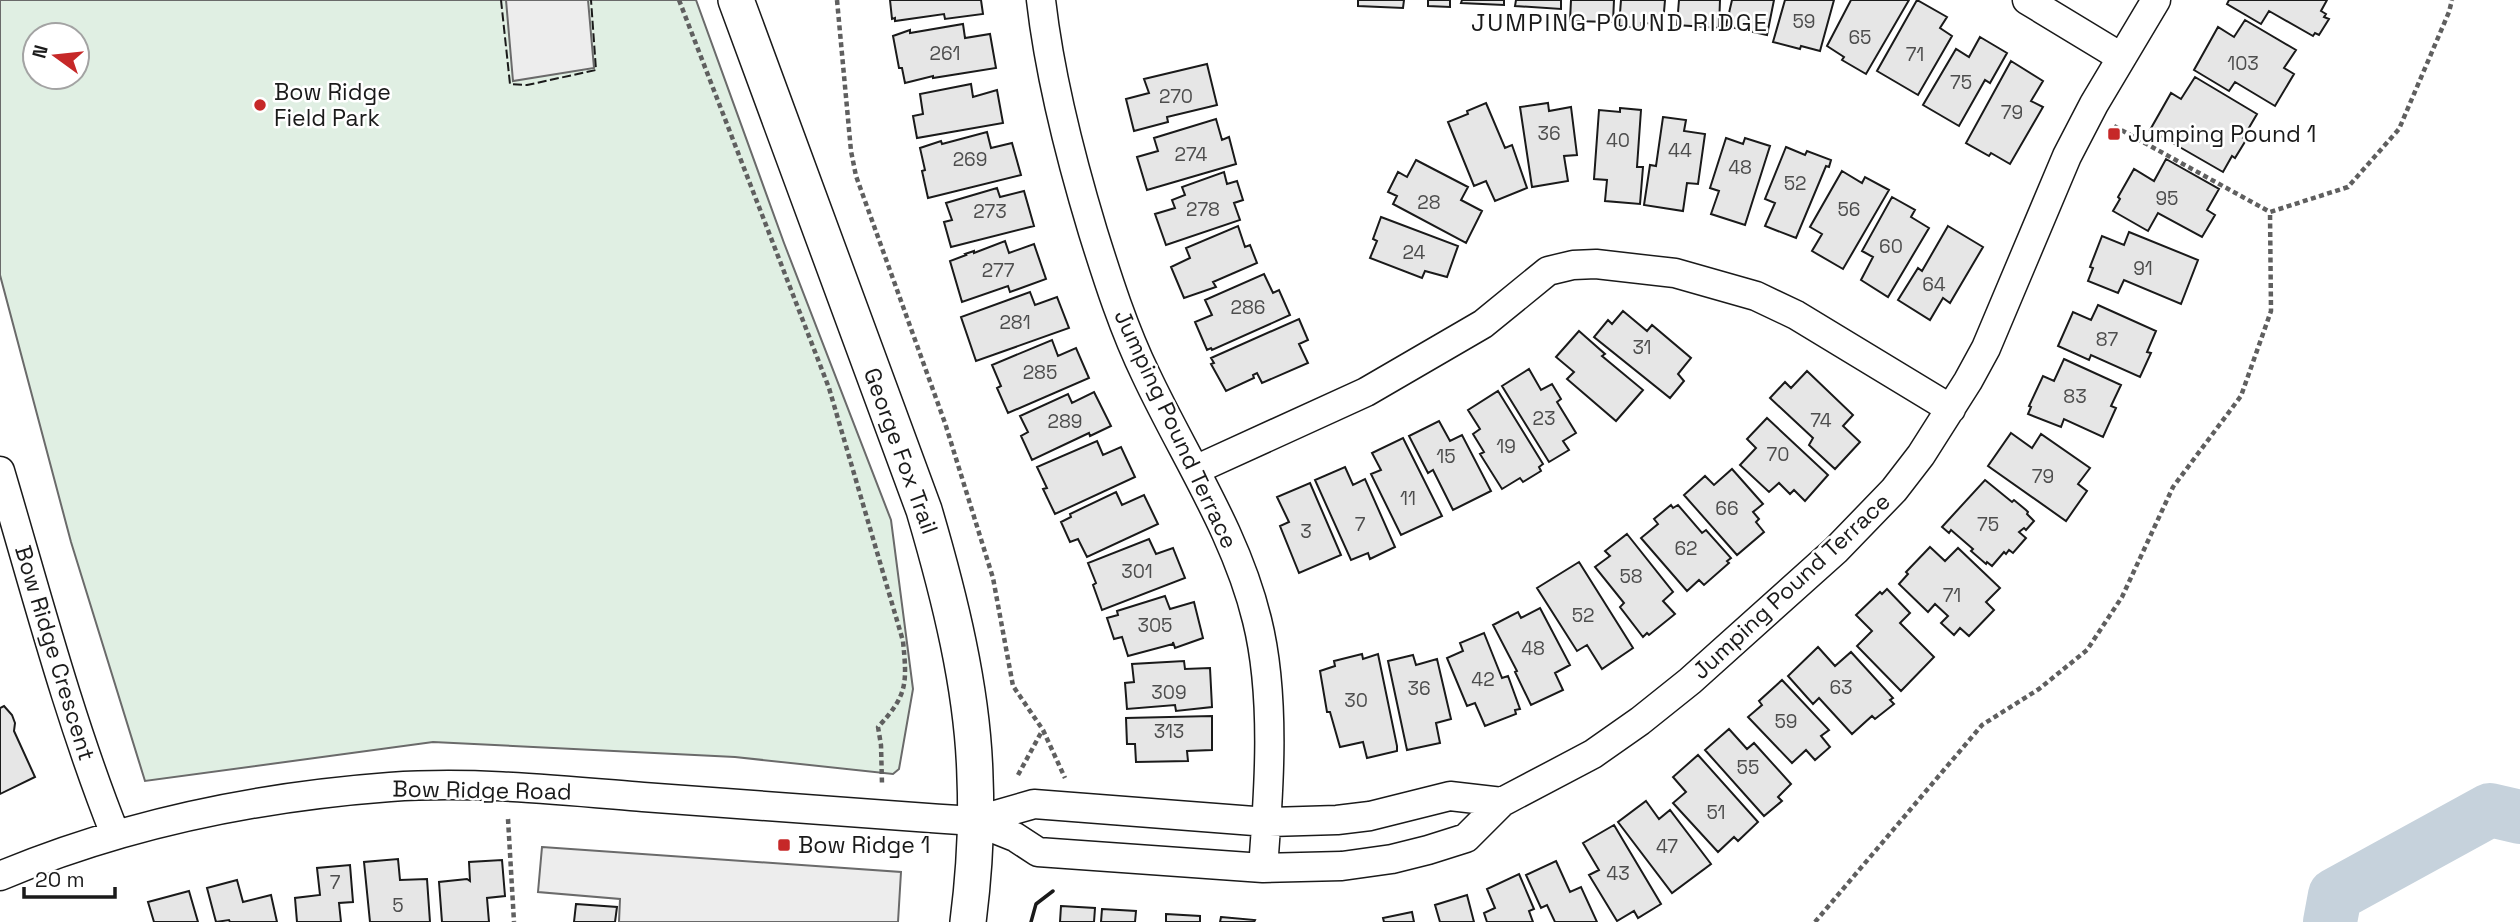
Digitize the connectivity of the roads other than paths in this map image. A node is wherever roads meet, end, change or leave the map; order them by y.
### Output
1 (736, 0) edge
2 (1041, 0) edge
3 (2027, 0) edge
4 (2156, 0) edge
5 (2121, 57) junction
6 (1951, 409) junction
7 (1195, 470) junction
8 (0, 471) edge
9 (1502, 802) junction
10 (975, 821) junction
11 (1267, 822) junction
12 (114, 834) junction
13 (1263, 868) junction
14 (0, 876) edge
15 (968, 922) edge

1 - 10 street, George Fox Trail
2 - 7 street, Jumping Pound Terrace
3 - 5 street
4 - 5 street, Jumping Pound Terrace
5 - 6 street, Jumping Pound Terrace
6 - 7 street
6 - 9 street, Jumping Pound Terrace
7 - 11 street, Jumping Pound Terrace
8 - 12 street, Bow Ridge Crescent
9 - 11 street
9 - 13 street, Jumping Pound Terrace
10 - 11 street
10 - 12 street, Bow Ridge Road
10 - 13 street, Jumping Pound Terrace
10 - 15 street, George Fox Trail
11 - 13 street, Jumping Pound Terrace
12 - 14 street, Bow Ridge Road

